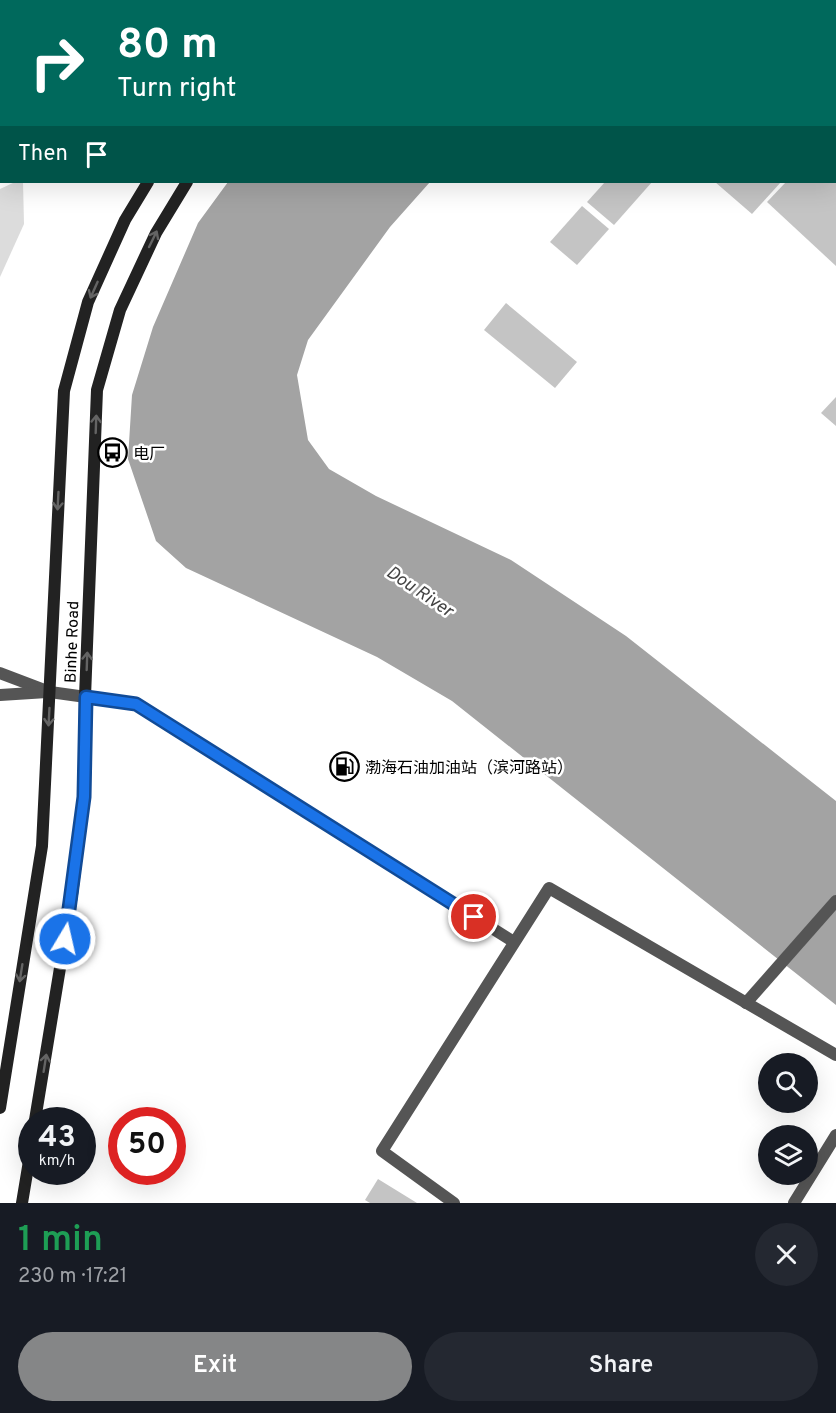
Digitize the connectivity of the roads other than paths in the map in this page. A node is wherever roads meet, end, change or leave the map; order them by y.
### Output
1 (147, 183) edge
2 (186, 183) edge
3 (0, 674) edge
4 (50, 692) junction
5 (0, 695) edge
6 (86, 697) junction
7 (836, 901) edge
8 (514, 942) junction
9 (746, 1003) junction
10 (836, 1055) edge
11 (37, 1107) edge
12 (0, 1108) edge
13 (836, 1135) edge
14 (25, 1185) edge
15 (22, 1203) edge
16 (454, 1203) edge
17 (794, 1203) edge

1 -> 4 main road, Binhe Road
6 -> 2 main road, Binhe Road
3 - 4 street
4 - 5 street
4 - 6 street
4 -> 12 main road, Binhe Road
6 - 8 street
11 -> 6 main road, Binhe Road
7 - 9 street
8 - 9 street
8 - 16 street
9 - 10 street
13 - 17 street
14 - 15 main road

